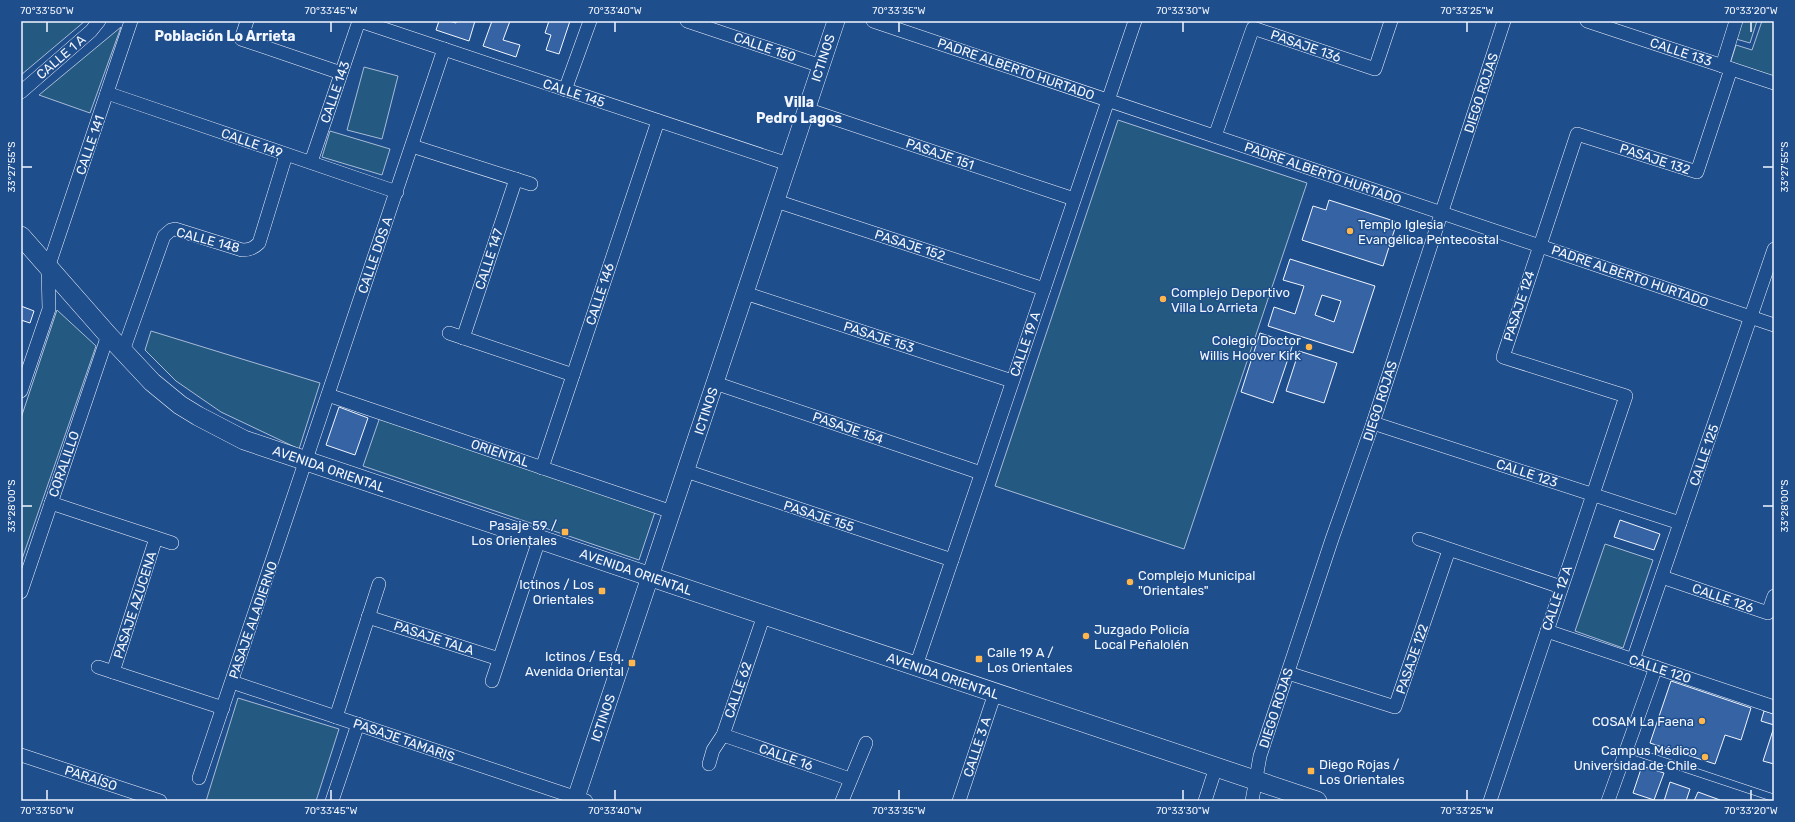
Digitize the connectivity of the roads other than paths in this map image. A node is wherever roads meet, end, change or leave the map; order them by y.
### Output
1 (99, 21) edge
2 (131, 21) edge
3 (247, 21) edge
4 (360, 21) edge
5 (590, 21) edge
6 (687, 21) edge
7 (836, 21) edge
8 (873, 21) edge
9 (1135, 21) edge
10 (1391, 21) edge
11 (1504, 21) edge
12 (1587, 21) edge
13 (1736, 21) edge
14 (444, 49) junction
15 (821, 66) junction
16 (1727, 68) junction
17 (342, 72) junction
18 (1774, 83) edge
19 (565, 90) junction
20 (21, 92) edge
21 (107, 92) junction
22 (1108, 100) junction
23 (806, 109) junction
24 (658, 121) junction
25 (1577, 134) joint
26 (1215, 136) junction
27 (412, 146) junction
28 (286, 155) junction
29 (311, 162) junction
30 (788, 164) junction
31 (516, 179) junction
32 (531, 184) dead end
33 (396, 192) junction
34 (1074, 199) junction
35 (776, 201) junction
36 (1442, 213) junction
37 (21, 236) edge
38 (1539, 245) junction
39 (1774, 249) edge
40 (48, 268) junction
41 (1044, 289) junction
42 (745, 293) junction
43 (1751, 317) junction
44 (1774, 325) edge
45 (449, 333) dead end
46 (108, 335) junction
47 (463, 338) junction
48 (123, 351) junction
49 (573, 375) junction
50 (1012, 382) junction
51 (715, 383) junction
52 (21, 391) edge
53 (328, 395) junction
54 (1626, 396) joint
55 (1373, 423) junction
56 (306, 462) junction
57 (542, 468) junction
58 (686, 471) junction
59 (981, 473) junction
60 (1592, 494) junction
61 (51, 503) junction
62 (672, 512) junction
63 (1680, 523) junction
64 (156, 538) junction
65 (1418, 539) dead end
66 (539, 540) junction
67 (172, 543) dead end
68 (1449, 550) junction
69 (952, 560) junction
70 (650, 577) junction
71 (1662, 577) junction
72 (379, 584) dead end
73 (1561, 587) junction
74 (21, 592) edge
75 (1774, 596) edge
76 (764, 616) junction
77 (368, 617) junction
78 (1547, 631) junction
79 (499, 659) junction
80 (1633, 660) junction
81 (916, 666) junction
82 (98, 667) dead end
83 (1656, 668) junction
84 (113, 672) junction
85 (1288, 673) junction
86 (492, 681) dead end
87 (232, 682) junction
88 (994, 693) junction
89 (1774, 707) edge
90 (223, 708) junction
91 (336, 717) junction
92 (358, 724) junction
93 (723, 735) junction
94 (866, 743) dead end
95 (1626, 749) junction
96 (21, 755) edge
97 (709, 764) dead end
98 (1216, 767) junction
99 (199, 778) dead end
100 (850, 779) junction
101 (1256, 781) junction
102 (1774, 798) edge
103 (579, 800) edge
104 (160, 801) edge
105 (332, 801) edge
106 (842, 801) edge
107 (959, 801) edge
108 (1205, 801) edge
109 (1252, 801) edge
110 (1317, 801) edge
111 (1490, 801) edge
112 (1608, 801) edge

1 - 20 street, CALLE 1 A
2 - 21 street, CALLE 141
3 - 17 street
4 - 14 street, CALLE 145
4 - 17 street, CALLE 143
5 - 19 street
6 - 15 street, CALLE 150
7 - 15 street, ICTINOS
8 - 22 street, PADRE ALBERTO HURTADO
9 - 22 street, CALLE 19 A
10 - 26 street, PASAJE 136
11 - 36 street, DIEGO ROJAS
12 - 16 street, CALLE 133
13 - 16 street, PASAJE 132
14 - 19 street, CALLE 145
14 - 27 street, CALLE DOS A
15 - 23 street, ICTINOS
16 - 18 street, CALLE 133
16 - 25 street, PASAJE 132
17 - 29 street, CALLE 143
19 - 24 street, CALLE 145
21 - 28 street, CALLE 149
21 - 40 street, CALLE 141
22 - 26 street, PADRE ALBERTO HURTADO
22 - 34 street, CALLE 19 A
23 - 30 street, ICTINOS
23 - 34 street, PASAJE 151
24 - 30 street, CALLE 145
24 - 49 street, CALLE 146
25 - 38 street, PASAJE 124
26 - 36 street, PADRE ALBERTO HURTADO
27 - 31 street
27 - 33 street, CALLE DOS A
28 - 29 street, CALLE 149
28 - 48 street, CALLE 148
29 - 33 street, CALLE 149
30 - 35 street, ICTINOS
31 - 32 street
31 - 47 street, CALLE 147
33 - 53 street, CALLE DOS A
34 - 41 street, CALLE 19 A
35 - 41 street, PASAJE 152
35 - 42 street, ICTINOS
36 - 38 street, PADRE ALBERTO HURTADO
36 - 55 street, DIEGO ROJAS
37 - 40 main road, AVENIDA ORIENTAL
38 - 43 street, PADRE ALBERTO HURTADO
38 - 54 street, PASAJE 124
39 - 43 street, CALLE 125
40 - 46 main road, AVENIDA ORIENTAL
40 - 52 street
41 - 50 street, CALLE 19 A
42 - 50 street, PASAJE 153
42 - 51 street, ICTINOS
43 - 44 street, PADRE ALBERTO HURTADO
43 - 63 street, CALLE 125
45 - 47 street
46 - 48 main road, AVENIDA ORIENTAL
46 - 61 street, CORALILLO
47 - 49 street
48 - 56 main road, AVENIDA ORIENTAL
49 - 57 street, CALLE 146
50 - 59 street, CALLE 19 A
51 - 58 street, ICTINOS
51 - 59 street, PASAJE 154
53 - 56 street, CALLE DOS A
53 - 57 street, ORIENTAL
54 - 60 street, CALLE 12 A
55 - 60 street, CALLE 123
55 - 85 street, DIEGO ROJAS
56 - 66 main road, AVENIDA ORIENTAL
56 - 87 street, PASAJE ALADIERNO
57 - 62 street, ORIENTAL
58 - 62 street, ICTINOS
58 - 69 street, PASAJE 155
59 - 69 street, CALLE 19 A
60 - 63 street, CALLE 123
60 - 73 street, CALLE 12 A
61 - 64 street, PASAJE AZUCENA
61 - 74 street, CORALILLO
62 - 70 street, ICTINOS
63 - 71 street, CALLE 125
64 - 67 street, PASAJE AZUCENA
64 - 84 street, PASAJE AZUCENA
65 - 68 street
66 - 70 main road, AVENIDA ORIENTAL
66 - 79 street
68 - 73 street
68 - 85 street, PASAJE 122
69 - 81 street, CALLE 19 A
70 - 76 main road, AVENIDA ORIENTAL
70 - 103 street, ICTINOS
71 - 75 street, CALLE 126
71 - 80 street, CALLE 125
72 - 77 street
73 - 78 street, CALLE 12 A
76 - 81 main road, AVENIDA ORIENTAL
76 - 93 street, CALLE 62
77 - 79 street, PASAJE TALA
77 - 91 street
78 - 80 street, CALLE 120
78 - 111 street, CALLE 12 A
79 - 86 street
80 - 83 street, CALLE 120
81 - 88 main road, AVENIDA ORIENTAL
82 - 84 street, PASAJE AZUCENA
83 - 89 street, CALLE 120
83 - 95 street
84 - 90 street, PASAJE AZUCENA
85 - 101 street, DIEGO ROJAS
87 - 90 street, PASAJE ALADIERNO
87 - 91 street, PASAJE TAMARIS
88 - 98 main road, AVENIDA ORIENTAL
88 - 107 street, CALLE 3 A
90 - 99 street, PASAJE ALADIERNO
91 - 92 street, PASAJE TAMARIS
92 - 103 street, PASAJE TAMARIS
92 - 105 street
93 - 97 street, CALLE 62
93 - 100 street, CALLE 16
94 - 100 street
95 - 102 lane
95 - 112 street
96 - 104 street, PARAÍSO
98 - 101 main road, AVENIDA ORIENTAL
98 - 108 street
100 - 106 street
101 - 109 street, DIEGO ROJAS
101 - 110 main road, AVENIDA ORIENTAL

